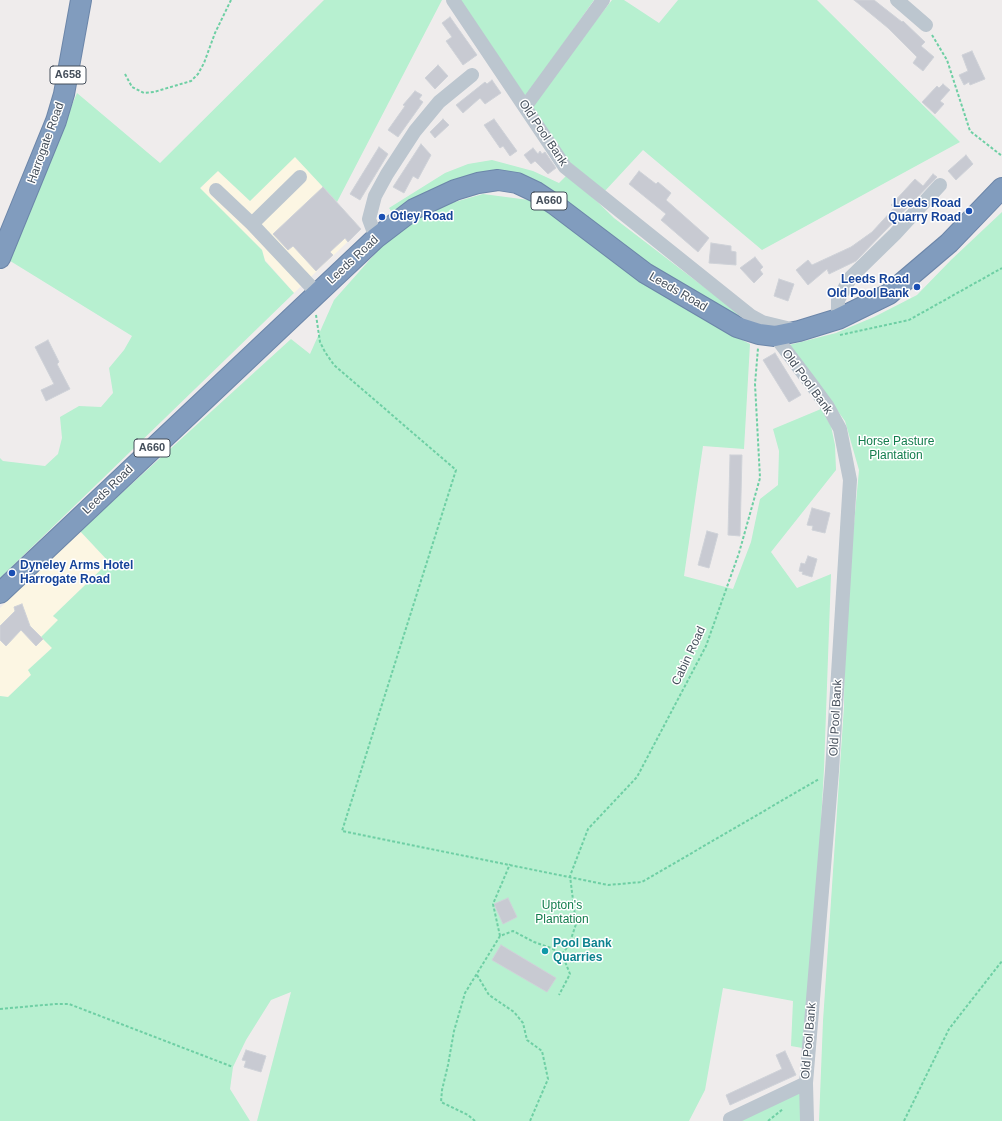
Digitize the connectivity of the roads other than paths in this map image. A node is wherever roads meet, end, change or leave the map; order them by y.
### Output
1 (81, 0) edge
2 (453, 0) edge
3 (603, 0) edge
4 (897, 0) edge
5 (926, 25) road end
6 (472, 75) dead end
7 (525, 107) junction
8 (300, 177) dead end
9 (940, 185) dead end
10 (1002, 188) edge
11 (216, 190) dead end
12 (252, 224) junction
13 (376, 238) junction
14 (0, 258) edge
15 (311, 299) junction
16 (839, 327) junction
17 (799, 332) junction
18 (767, 335) junction
19 (0, 593) edge
20 (806, 1084) junction
21 (730, 1119) dead end
22 (806, 1121) edge

1 - 14 highway, Harrogate Road / A658
2 - 7 street, Old Pool Bank
3 - 7 street
4 - 5 street
6 - 13 street
7 - 17 street, Old Pool Bank
8 - 12 street
9 - 16 street
10 - 16 highway, Leeds Road / A660
11 - 12 street
12 - 15 street
13 - 15 highway, Leeds Road / A660
13 - 18 highway, Leeds Road / A660
15 - 19 highway, Leeds Road / A660
16 - 17 highway, Leeds Road / A660
17 - 18 highway, Leeds Road / A660
18 - 20 street, Old Pool Bank
20 - 21 street
20 - 22 street, Old Pool Bank

